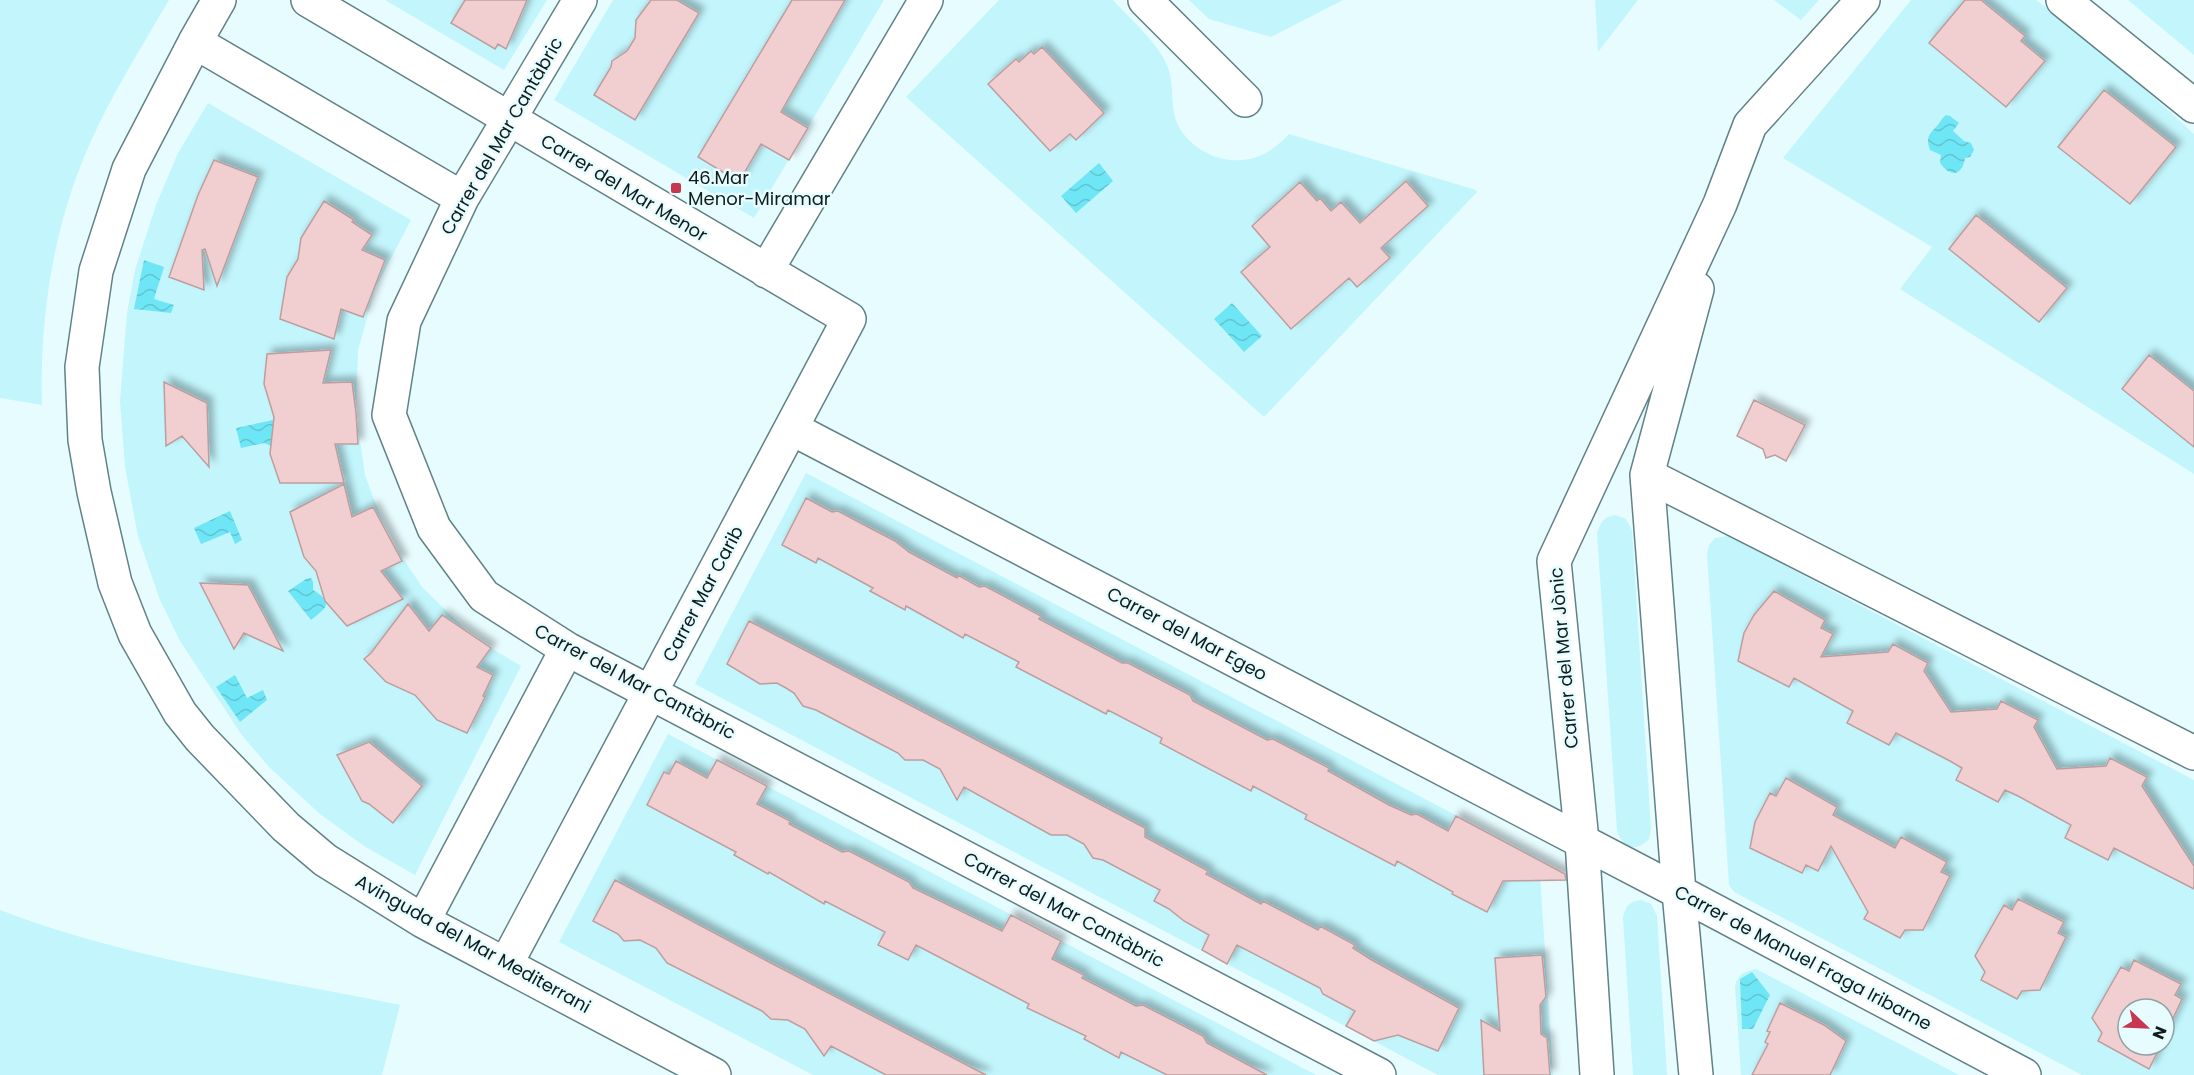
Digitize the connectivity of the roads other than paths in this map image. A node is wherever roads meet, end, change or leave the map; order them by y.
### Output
1 (219, 0) edge
2 (308, 0) edge
3 (580, 0) edge
4 (926, 0) edge
5 (1145, 0) edge
6 (1863, 0) edge
7 (2063, 0) edge
8 (195, 42) junction
9 (1245, 100) dead end
10 (2194, 105) edge
11 (509, 120) junction
12 (462, 198) junction
13 (1720, 204) junction
14 (766, 271) junction
15 (849, 319) joint
16 (791, 428) junction
17 (1647, 475) junction
18 (567, 649) junction
19 (651, 692) junction
20 (2194, 753) edge
21 (1582, 841) junction
22 (1679, 892) junction
23 (423, 921) junction
24 (506, 964) junction
25 (714, 1075) edge
26 (1379, 1075) edge
27 (1597, 1075) edge
28 (1696, 1075) edge
29 (2024, 1075) edge

1 - 8 street, Avinguda del Mar Mediterrani
2 - 11 street, Carrer del Mar Menor
3 - 11 street, Carrer del Mar Cantàbric
4 - 14 street
5 - 9 street
6 - 13 street, Carrer del Mar Jònic
7 - 10 street
8 - 12 street
8 - 23 street, Avinguda del Mar Mediterrani
11 - 12 street, Carrer del Mar Cantàbric
11 - 14 street, Carrer del Mar Menor
12 - 18 street, Carrer del Mar Cantàbric
13 - 17 street, Carrer del Mar Jònic
13 - 21 street, Carrer del Mar Jònic
14 - 15 street, Carrer del Mar Menor
15 - 16 street, Carrer Mar Carib
16 - 19 street, Carrer Mar Carib
16 - 21 street, Carrer del Mar Egeo
17 - 20 street
17 - 22 street, Carrer del Mar Jònic
18 - 19 street, Carrer del Mar Cantàbric
18 - 23 street
19 - 24 street, Carrer Mar Carib
19 - 26 street, Carrer del Mar Cantàbric
21 - 22 street, Carrer de Manuel Fraga Iribarne
21 - 27 street, Carrer del Mar Jònic
22 - 28 street, Carrer del Mar Jònic
22 - 29 street, Carrer de Manuel Fraga Iribarne
23 - 24 street, Avinguda del Mar Mediterrani
24 - 25 street, Avinguda del Mar Mediterrani

